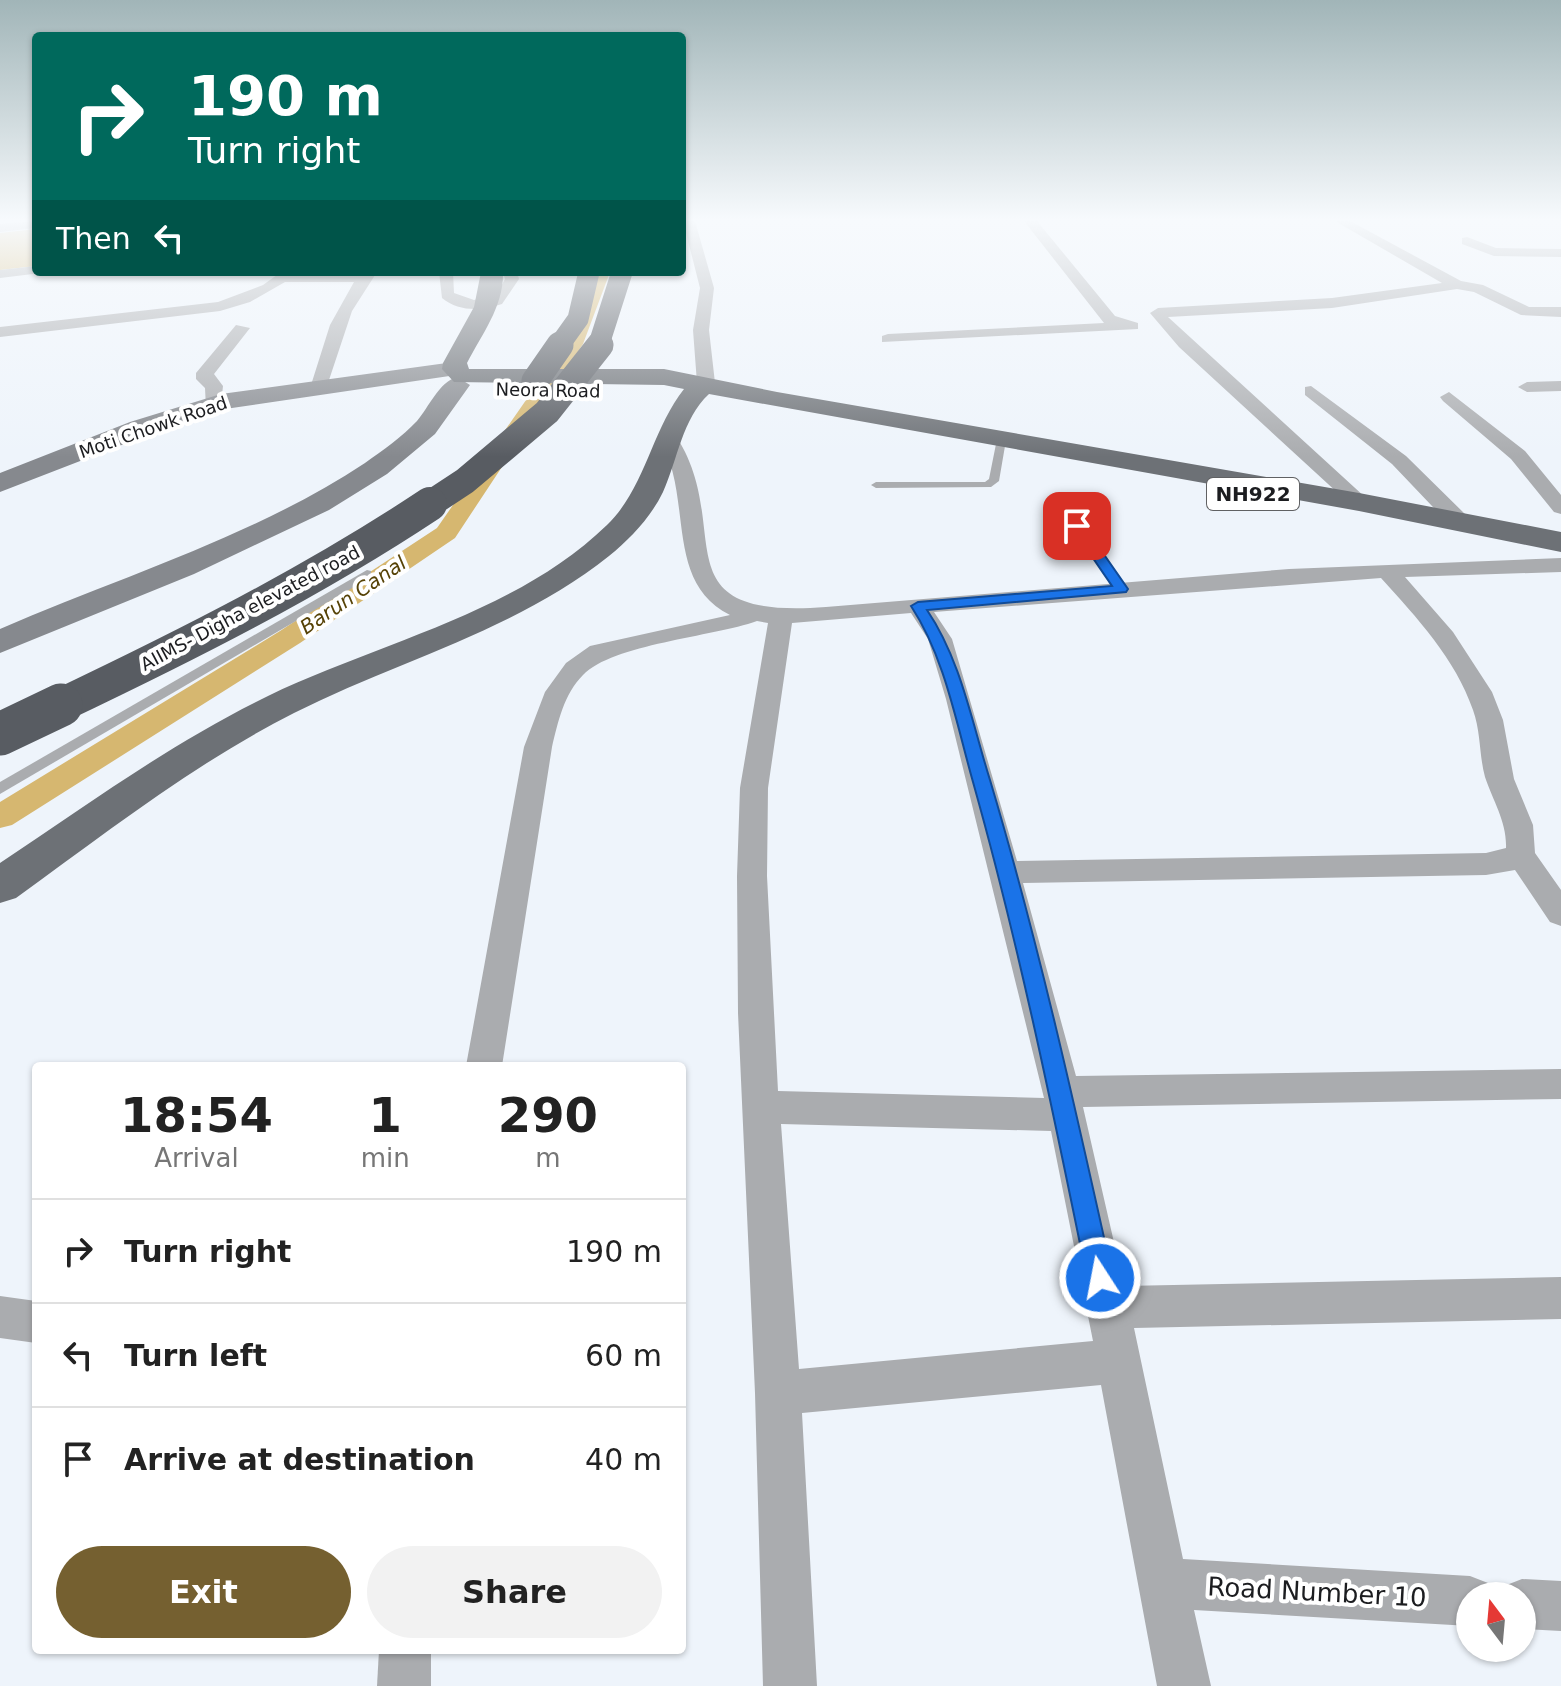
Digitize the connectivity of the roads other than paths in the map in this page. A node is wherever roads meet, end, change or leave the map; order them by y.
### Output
1 (241, 300) edge
2 (352, 300) edge
3 (476, 300) edge
4 (583, 300) edge
5 (616, 300) edge
6 (705, 300) edge
7 (1093, 300) edge
8 (1355, 300) edge
9 (1501, 300) edge
10 (1561, 312) edge
11 (1128, 326) junction
12 (242, 328) dead end
13 (1169, 329) junction
14 (0, 332) edge
15 (888, 339) dead end
16 (448, 376) junction
17 (320, 385) junction
18 (682, 386) junction
19 (1527, 387) dead end
20 (1559, 387) edge
21 (1311, 391) dead end
22 (1449, 397) dead end
23 (212, 404) junction
24 (947, 431) junction
25 (667, 437) junction
26 (1000, 446) junction
27 (0, 483) edge
28 (876, 485) dead end
29 (1061, 502) dead end
30 (1359, 502) junction
31 (1561, 508) edge
32 (1460, 522) junction
33 (1561, 542) edge
34 (1561, 552) edge
35 (1561, 565) edge
36 (1388, 572) junction
37 (367, 574) dead end
38 (1121, 589) junction
39 (918, 606) junction
40 (767, 615) junction
41 (151, 628) dead end
42 (0, 642) edge
43 (0, 734) edge
44 (0, 789) edge
45 (1520, 854) junction
46 (1006, 872) junction
47 (0, 886) edge
48 (1561, 914) edge
49 (485, 1062) edge
50 (1561, 1084) edge
51 (1063, 1103) junction
52 (761, 1107) junction
53 (1561, 1298) edge
54 (1106, 1308) junction
55 (0, 1317) edge
56 (32, 1321) edge
57 (1119, 1361) junction
58 (778, 1393) junction
59 (1163, 1583) junction
60 (1456, 1600) edge
61 (1536, 1605) edge
62 (1561, 1606) edge
63 (405, 1654) edge
64 (404, 1686) edge
65 (790, 1686) edge
66 (1184, 1686) edge

1 - 14 street
2 - 17 street
3 - 16 main road
4 - 41 highway, AIIMS- Digha elevated road, bridge
5 - 43 highway, AIIMS- Digha elevated road, bridge
6 - 18 street
7 - 11 street
8 - 13 street
9 - 10 street
11 - 13 street
11 - 15 street
12 - 23 street
13 - 30 street
16 - 17 street, Moti Chowk Road
16 - 18 main road, Neora Road
16 - 42 street
17 - 23 street, Moti Chowk Road
18 - 24 main road, Neora Road
18 - 25 main road
19 - 20 street
21 - 32 street
22 - 31 street
23 - 27 street, Moti Chowk Road
24 - 26 main road, NH922
24 - 30 main road
25 - 40 street
25 - 47 main road
26 - 28 lane
26 - 34 main road, NH922
29 - 38 lane
30 - 32 main road
32 - 33 main road
35 - 36 street
36 - 38 street
36 - 45 street
37 - 44 lane
38 - 39 street
39 - 40 street
39 - 46 street
40 - 49 street
40 - 52 street
45 - 46 street
45 - 48 street
46 - 51 street
50 - 51 street
51 - 52 street
51 - 54 street
52 - 58 street
53 - 54 street
54 - 57 street
55 - 56 street
57 - 58 street
57 - 59 street
58 - 65 street
59 - 60 street, Road Number 10
59 - 66 street
61 - 62 street
63 - 64 street

